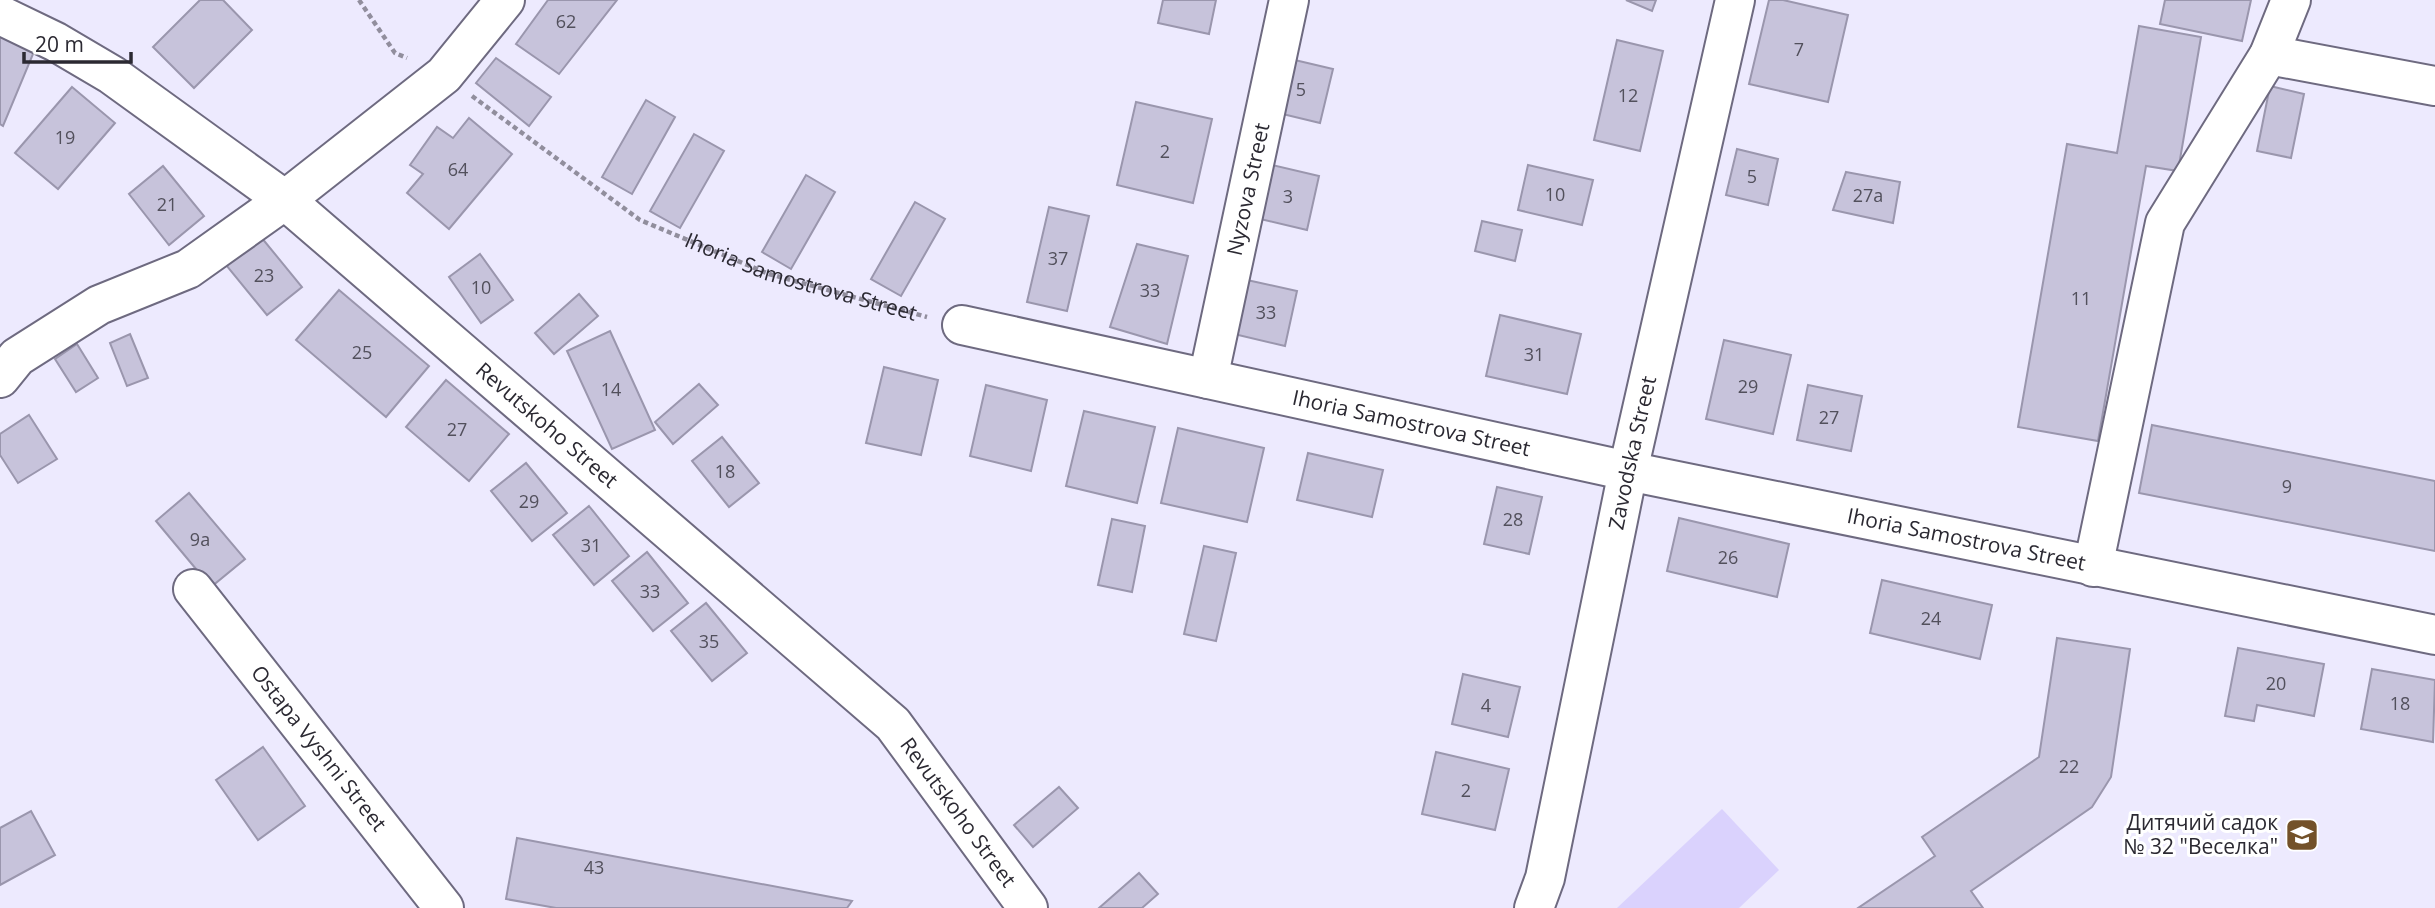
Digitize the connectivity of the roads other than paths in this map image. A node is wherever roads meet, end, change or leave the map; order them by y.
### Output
1 (505, 0) edge
2 (1289, 0) edge
3 (1735, 0) edge
4 (2291, 0) edge
5 (0, 15) edge
6 (2269, 55) junction
7 (2435, 86) edge
8 (285, 200) junction
9 (962, 325) road end
10 (0, 378) edge
11 (1208, 379) junction
12 (1628, 471) junction
13 (2093, 567) junction
14 (193, 589) dead end
15 (2435, 635) edge
16 (444, 908) edge
17 (1028, 908) edge
18 (1534, 908) edge

1 - 8 street
2 - 11 street, Nyzova Street
3 - 12 street, Zavodska Street
4 - 6 street
5 - 8 street, Revutskoho Street
6 - 7 street
6 - 13 street
8 - 10 street
8 - 17 street, Revutskoho Street
9 - 11 street, Ihoria Samostrova Street
11 - 12 street, Ihoria Samostrova Street
12 - 13 street, Ihoria Samostrova Street
12 - 18 street, Zavodska Street
13 - 15 street, Ihoria Samostrova Street
14 - 16 street, Ostapa Vyshni Street

